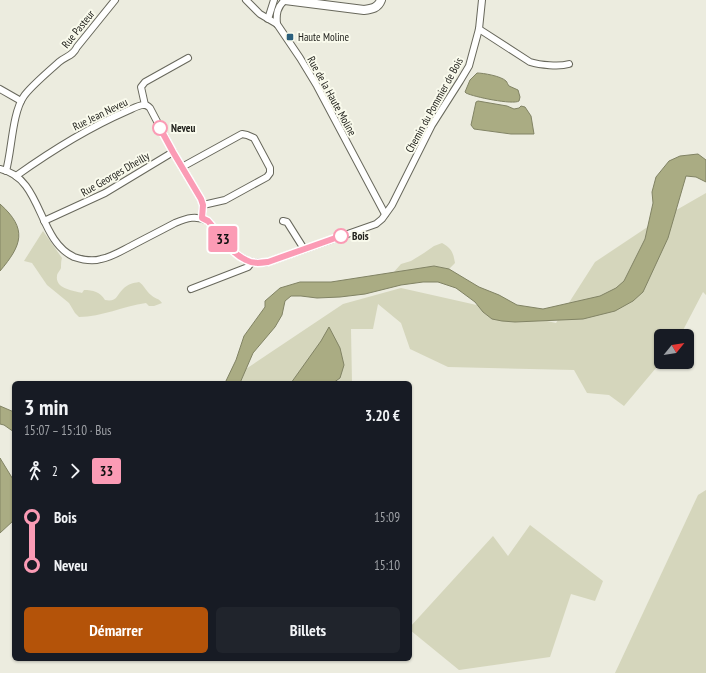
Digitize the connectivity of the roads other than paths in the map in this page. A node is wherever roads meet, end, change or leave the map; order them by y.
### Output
1 (115, 0) edge
2 (246, 0) edge
3 (274, 0) edge
4 (285, 0) edge
5 (381, 0) edge
6 (482, 0) edge
7 (268, 19) junction
8 (277, 24) junction
9 (479, 29) junction
10 (188, 58) dead end
11 (569, 64) dead end
12 (0, 89) edge
13 (21, 101) junction
14 (145, 105) junction
15 (173, 152) junction
16 (182, 167) junction
17 (3, 170) edge
18 (16, 176) junction
19 (203, 205) junction
20 (385, 214) junction
21 (202, 218) junction
22 (44, 221) junction
23 (283, 221) dead end
24 (304, 249) junction
25 (252, 262) junction
26 (191, 289) dead end

1 - 13 street, Rue Pasteur
2 - 7 street, Rue de la Haute Moline
3 - 7 street
4 - 5 street
4 - 8 street
6 - 9 street, Chemin du Pommier de Bois
7 - 8 street, Rue de la Haute Moline
8 - 20 street, Rue de la Haute Moline
9 - 11 street
9 - 20 street, Chemin du Pommier de Bois
10 - 14 street
12 - 13 street
13 - 17 street, Rue Pasteur
14 - 15 street, Rue Jean Neveu
14 - 18 street, Rue Jean Neveu
15 - 16 street, Rue Jean Neveu
15 - 22 street, Rue Georges Dheilly
16 - 19 street, Rue Jean Neveu
16 - 19 street
17 - 18 street
18 - 22 street
19 - 21 street
20 - 24 street, Chemin du Pommier de Bois
21 - 22 street
21 - 25 street
23 - 24 street
24 - 25 street, Chemin du Pommier de Bois
25 - 26 street

